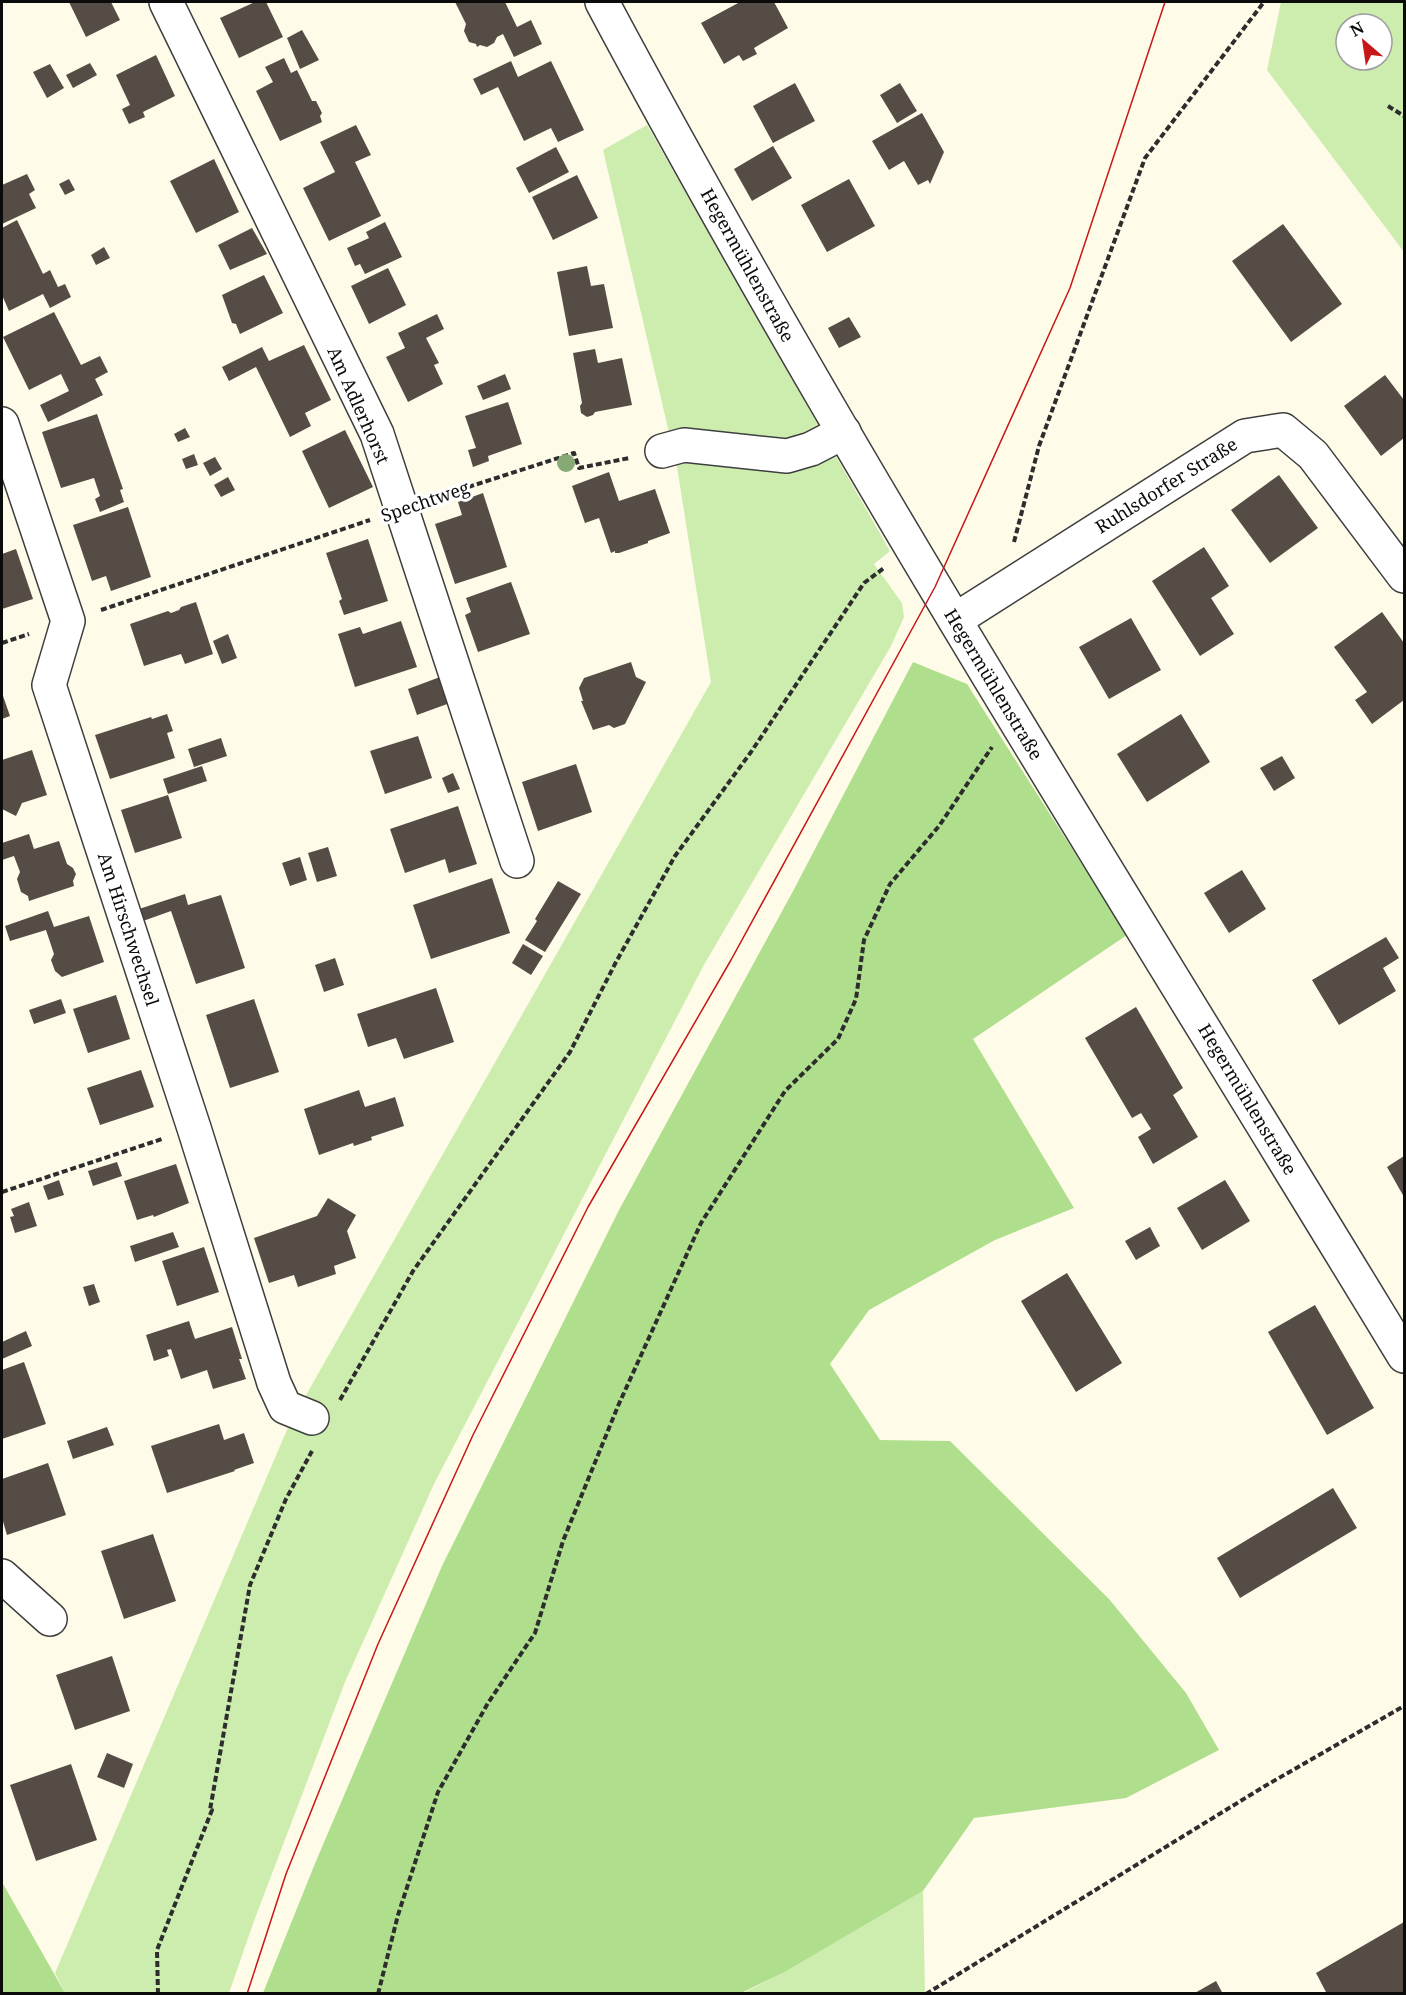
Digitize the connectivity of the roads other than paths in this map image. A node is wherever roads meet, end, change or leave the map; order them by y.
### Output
1 (166, 2) edge
2 (602, 2) edge
3 (2, 424) edge
4 (844, 432) junction
5 (662, 451) road end
6 (1404, 576) edge
7 (955, 620) junction
8 (517, 861) dead end
9 (1404, 1356) edge
10 (319, 1421) road end
11 (2, 1576) edge
12 (50, 1619) dead end

1 - 8 street, Am Adlerhorst
2 - 4 street, Hegermühlenstraße
3 - 10 street, Am Hirschwechsel
4 - 5 street
4 - 7 street, Hegermühlenstraße
6 - 7 street, Ruhlsdorfer Straße
7 - 9 street, Hegermühlenstraße
11 - 12 street

